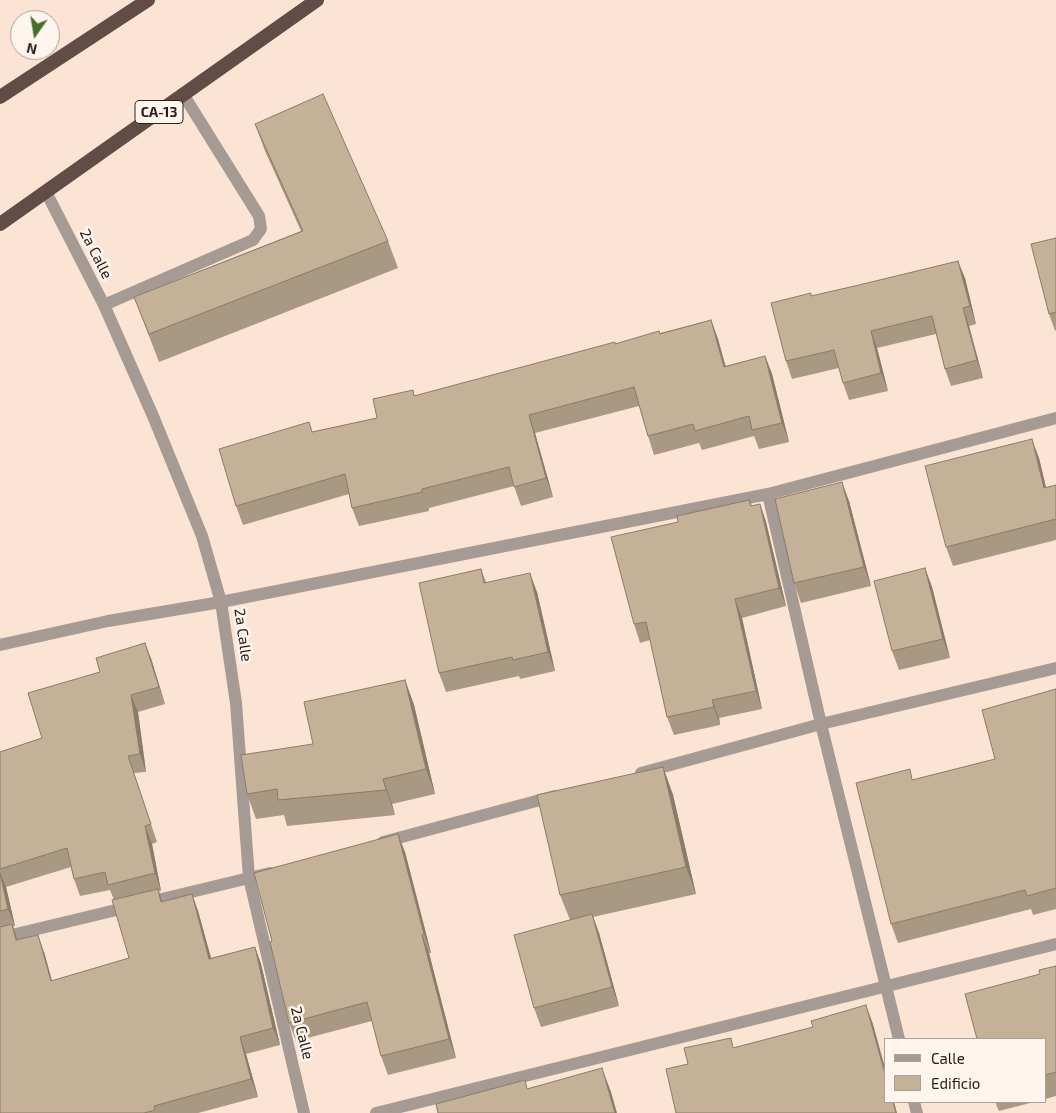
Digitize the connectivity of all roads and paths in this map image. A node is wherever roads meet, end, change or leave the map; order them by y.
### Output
1 (148, 0) edge
2 (318, 0) edge
3 (183, 94) junction
4 (0, 98) edge
5 (46, 192) junction
6 (0, 224) edge
7 (104, 305) junction
8 (1056, 418) edge
9 (768, 494) junction
10 (221, 602) junction
11 (0, 645) edge
12 (1056, 668) edge
13 (821, 724) junction
14 (630, 776) edge
15 (564, 794) edge
16 (373, 845) edge
17 (278, 870) edge
18 (250, 878) junction
19 (0, 938) edge
20 (1056, 944) edge
21 (886, 987) junction
22 (899, 1038) edge
23 (304, 1113) edge
24 (376, 1113) edge

1 - 4 highway
2 - 3 highway, CA-13
3 - 5 highway, CA-13
3 - 7 street
5 - 6 highway, CA-13
5 - 7 street, 2a Calle
7 - 10 street, 2a Calle
8 - 9 street
9 - 10 street
9 - 13 street
10 - 11 street
10 - 18 street, 2a Calle
12 - 13 street
13 - 14 street
13 - 21 street
15 - 16 street
17 - 18 street
18 - 19 street
18 - 23 street, 2a Calle
20 - 21 street
21 - 22 street
21 - 24 street

